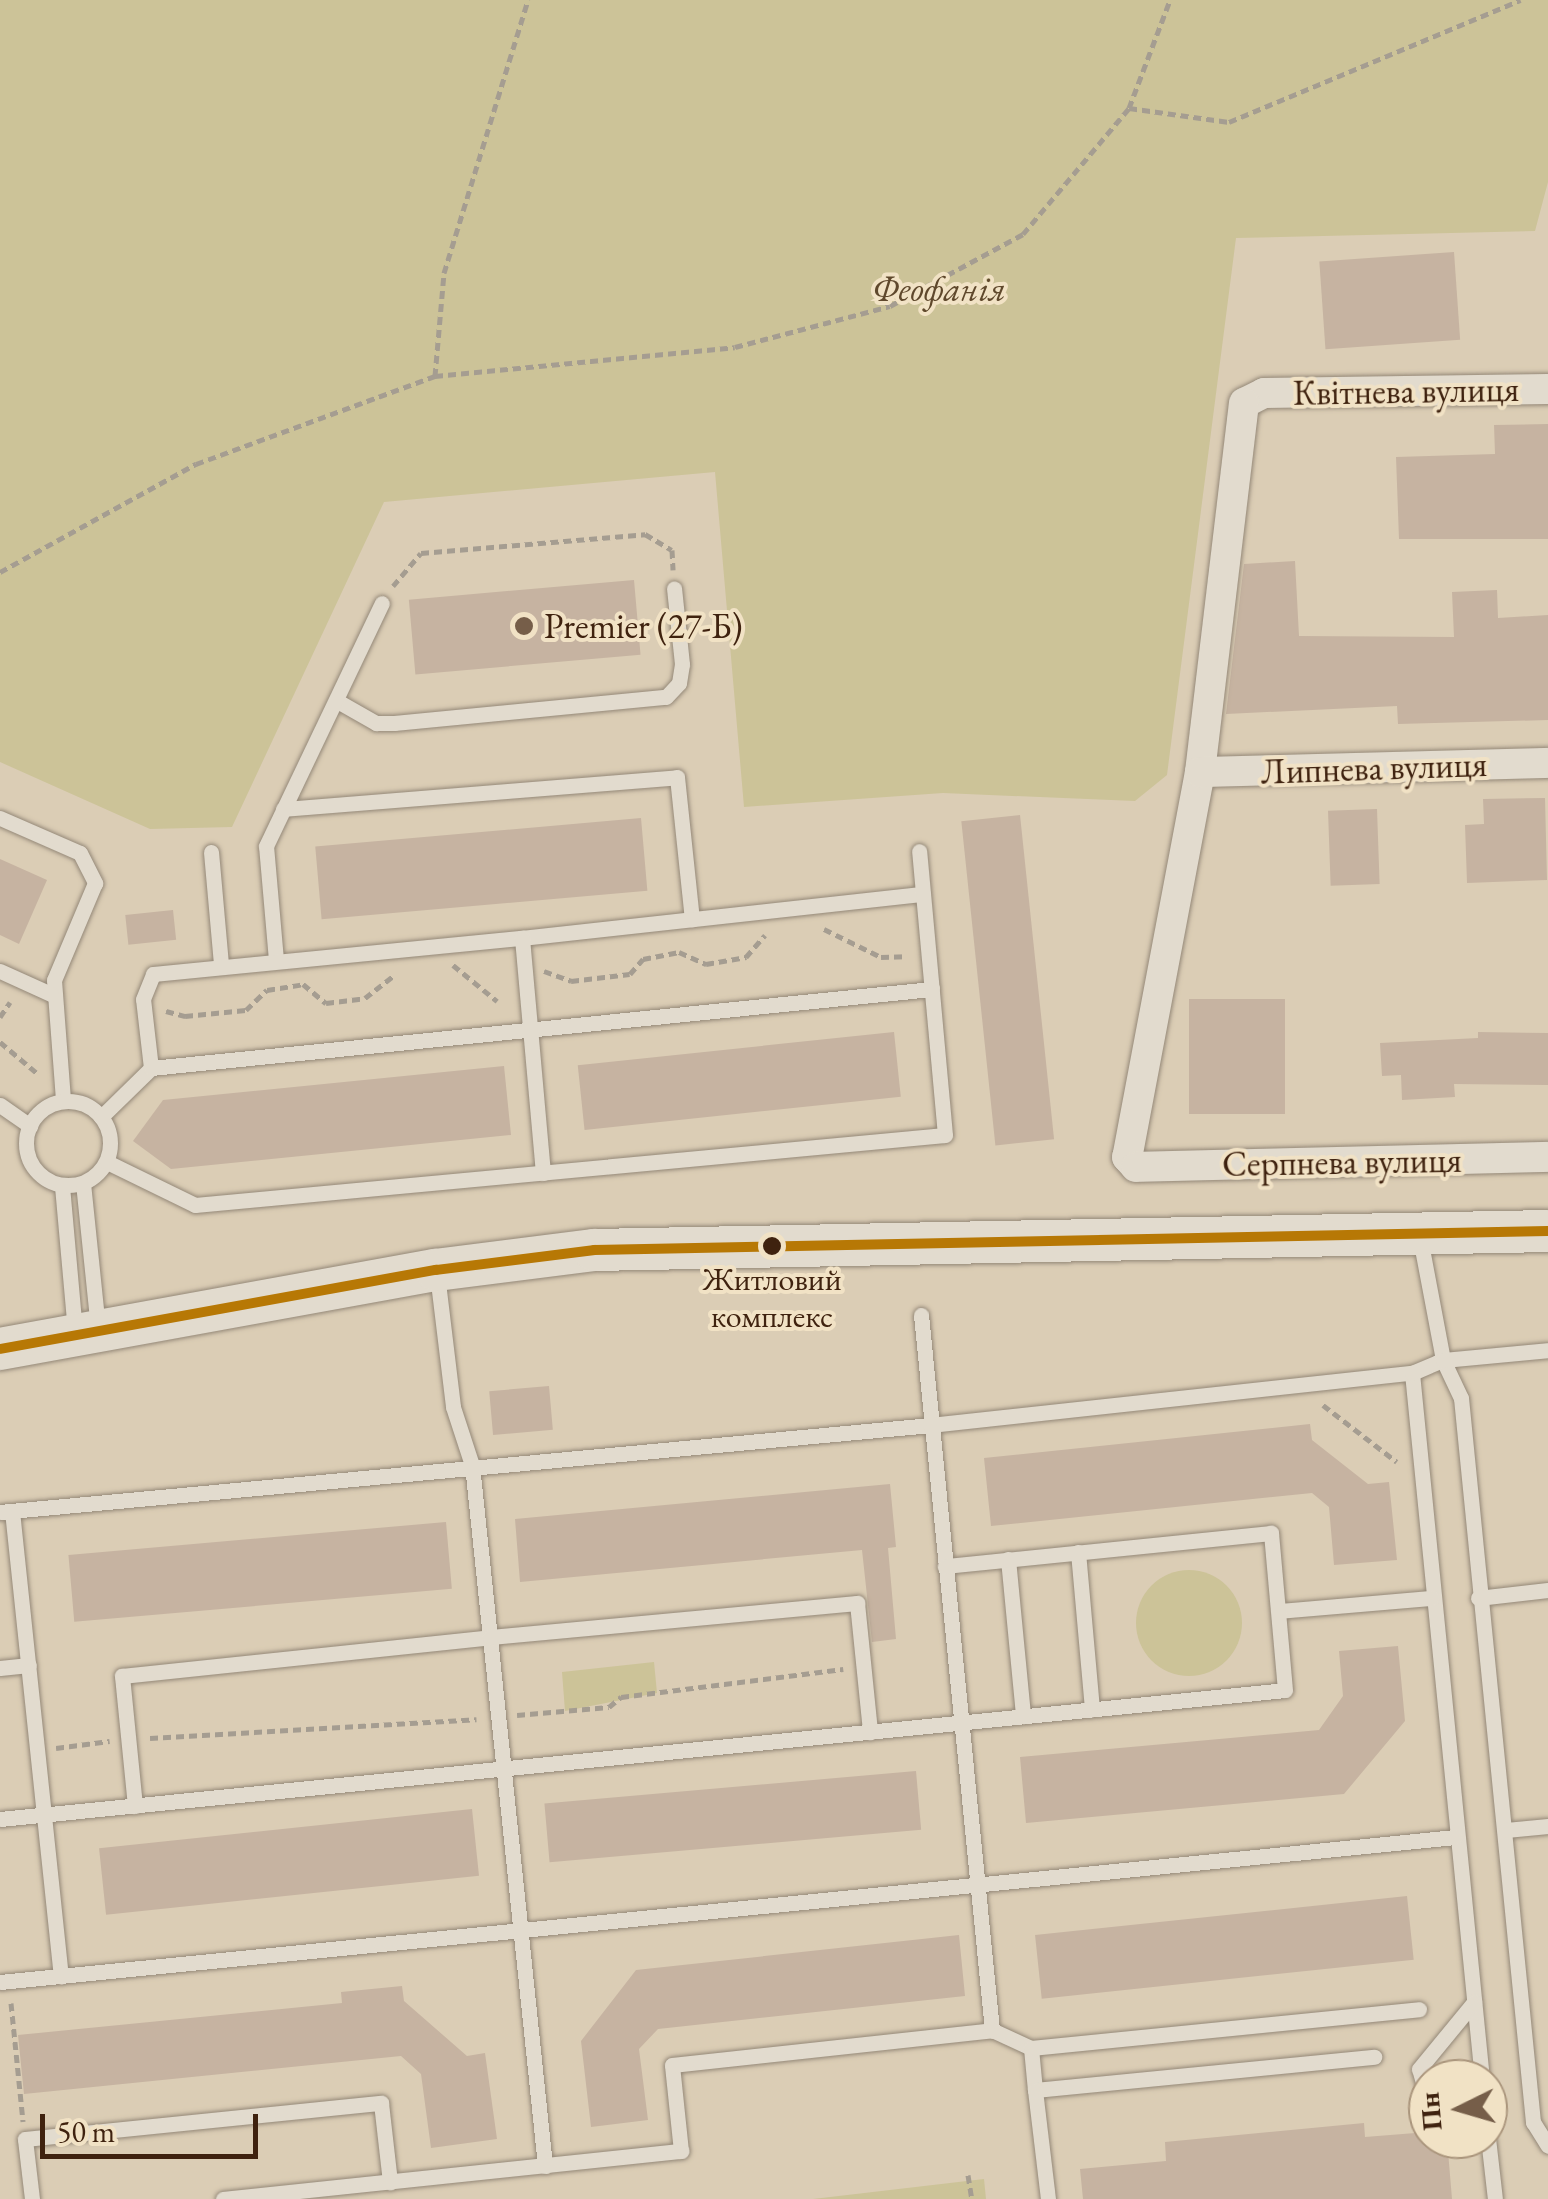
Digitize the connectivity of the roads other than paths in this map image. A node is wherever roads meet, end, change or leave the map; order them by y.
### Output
1 (1548, 389) edge
2 (674, 588) road end
3 (382, 603) road end
4 (339, 702) junction
5 (1548, 763) edge
6 (1200, 772) junction
7 (283, 809) junction
8 (0, 818) edge
9 (919, 851) dead end
10 (211, 852) dead end
11 (923, 894) junction
12 (692, 920) junction
13 (522, 938) junction
14 (276, 960) junction
15 (221, 965) junction
16 (0, 972) edge
17 (932, 989) junction
18 (52, 994) junction
19 (530, 1026) junction
20 (151, 1068) junction
21 (63, 1101) junction
22 (0, 1105) edge
23 (101, 1117) junction
24 (30, 1126) junction
25 (1548, 1158) edge
26 (106, 1162) junction
27 (543, 1172) junction
28 (83, 1183) junction
29 (62, 1186) junction
30 (1548, 1232) edge
31 (1420, 1234) junction
32 (436, 1270) junction
33 (921, 1315) dead end
34 (87, 1333) junction
35 (0, 1349) edge
36 (1548, 1350) edge
37 (1443, 1360) junction
38 (1412, 1374) junction
39 (930, 1425) junction
40 (472, 1465) junction
41 (6, 1511) edge
42 (1078, 1552) junction
43 (1008, 1559) junction
44 (945, 1566) junction
45 (1548, 1590) edge
46 (1431, 1598) junction
47 (1478, 1598) junction
48 (1280, 1612) junction
49 (490, 1638) junction
50 (29, 1665) junction
51 (0, 1668) edge
52 (1092, 1709) junction
53 (1023, 1716) junction
54 (962, 1722) junction
55 (870, 1732) junction
56 (502, 1769) junction
57 (135, 1806) junction
58 (45, 1815) junction
59 (0, 1820) edge
60 (1548, 1826) edge
61 (1506, 1830) junction
62 (1455, 1836) junction
63 (978, 1886) junction
64 (519, 1927) junction
65 (61, 1976) junction
66 (0, 1982) edge
67 (1474, 2002) junction
68 (1418, 2009) dead end
69 (992, 2030) junction
70 (1031, 2048) junction
71 (1374, 2056) dead end
72 (1425, 2059) edge
73 (1480, 2059) edge
74 (1035, 2090) junction
75 (1548, 2146) edge
76 (1490, 2159) edge
77 (545, 2166) junction
78 (390, 2182) junction
79 (32, 2199) edge
80 (223, 2199) edge
81 (1048, 2199) edge
82 (1495, 2199) edge

1 - 6 street, Квітнева вулиця
2 - 4 lane
3 - 4 lane
4 - 7 lane
5 - 6 street, Липнева вулиця
6 - 25 street, Серпнева вулиця
7 - 12 lane
7 - 14 lane
8 - 18 lane
9 - 11 lane
10 - 15 lane
11 - 12 lane
11 - 17 lane
12 - 13 lane
13 - 14 lane
13 - 19 lane
14 - 15 lane
15 - 20 lane
16 - 18 lane
17 - 19 lane
17 - 27 lane
18 - 21 lane
19 - 20 lane
19 - 27 lane
20 - 23 lane
21 - 23 lane
21 - 24 lane
22 - 24 lane
23 - 26 lane
24 - 29 lane
26 - 27 lane
26 - 28 lane
28 - 29 lane
28 - 34 lane
29 - 34 lane
30 - 31 street
31 - 32 street
31 - 37 lane
32 - 34 street
32 - 40 lane
33 - 39 lane
34 - 35 street
36 - 37 lane
37 - 38 lane
37 - 47 lane
38 - 39 lane
38 - 46 lane
39 - 40 lane
39 - 44 lane
40 - 41 lane
40 - 49 lane
41 - 50 lane
42 - 43 lane
42 - 48 lane
42 - 52 lane
43 - 44 lane
43 - 53 lane
44 - 54 lane
45 - 47 lane
46 - 48 lane
46 - 62 lane
47 - 61 lane
48 - 52 lane
49 - 55 lane
49 - 56 lane
49 - 57 lane
50 - 51 lane
50 - 58 lane
52 - 53 lane
53 - 54 lane
54 - 55 lane
54 - 63 lane
55 - 56 lane
56 - 57 lane
56 - 64 lane
57 - 58 lane
58 - 59 lane
58 - 65 lane
60 - 61 lane
61 - 75 lane
62 - 63 lane
62 - 67 lane
63 - 64 lane
63 - 69 lane
64 - 65 lane
64 - 77 lane
65 - 66 lane
67 - 72 lane
67 - 73 lane
68 - 70 lane
69 - 70 lane
69 - 77 lane
70 - 74 lane
71 - 74 lane
74 - 81 lane
76 - 82 lane
77 - 78 lane
78 - 79 lane
78 - 80 lane

